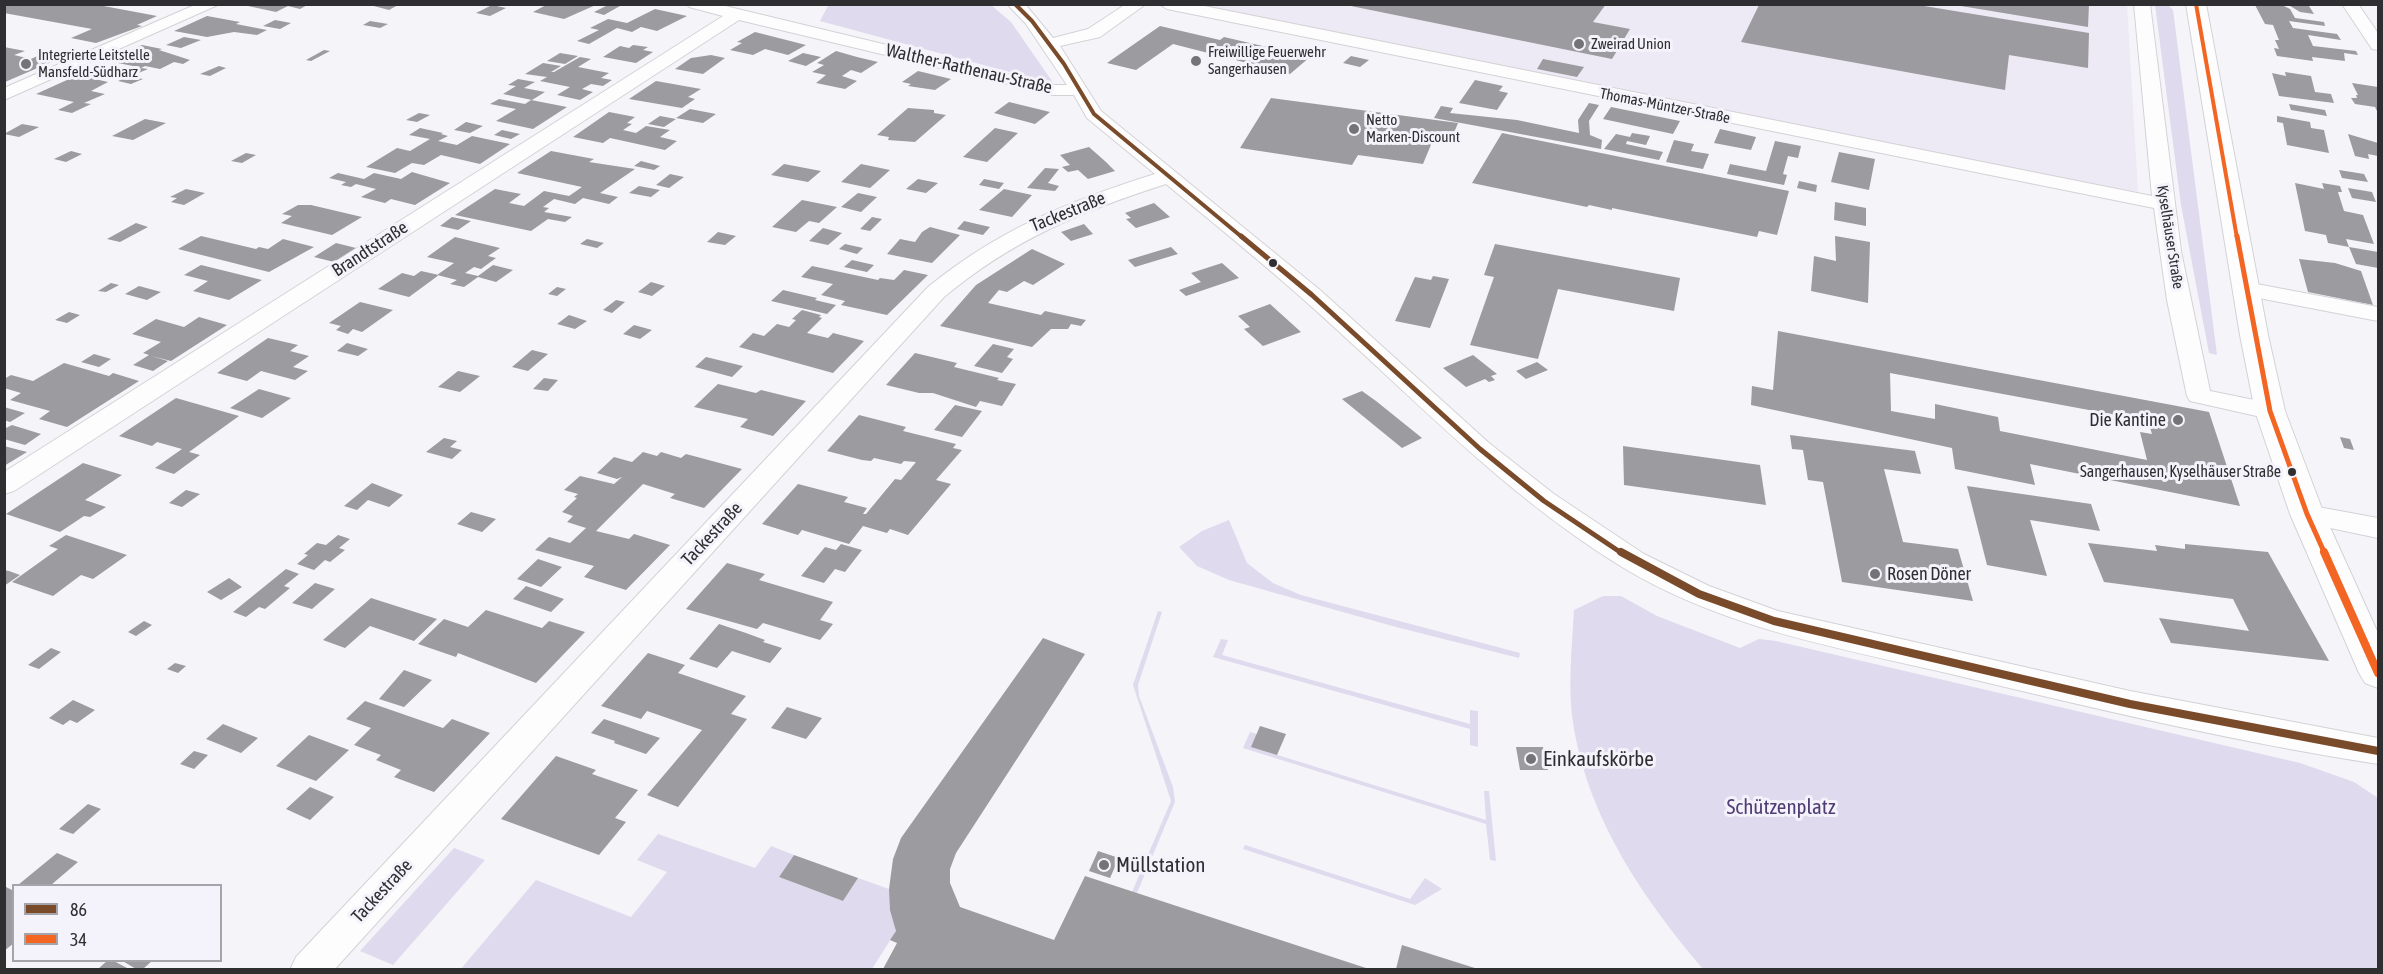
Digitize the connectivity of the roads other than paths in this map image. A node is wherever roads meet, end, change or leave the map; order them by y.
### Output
1 (212, 4) edge
2 (695, 4) edge
3 (1015, 4) edge
4 (1138, 4) edge
5 (1167, 4) edge
6 (2142, 4) edge
7 (2196, 4) edge
8 (2350, 4) edge
9 (736, 14) junction
10 (1049, 44) junction
11 (2379, 45) edge
12 (1078, 90) junction
13 (4, 95) edge
14 (1170, 176) junction
15 (2164, 204) junction
16 (2246, 289) junction
17 (2379, 314) edge
18 (2270, 411) junction
19 (4, 485) edge
20 (2307, 514) junction
21 (2379, 528) edge
22 (2379, 673) edge
23 (2379, 751) edge
24 (309, 969) edge

1 - 13 street
2 - 9 street, Walther-Rathenau-Straße
3 - 10 street
4 - 10 street
5 - 15 street, Thomas-Müntzer-Straße
6 - 15 street, Kyselhäuser Straße
7 - 16 main road
8 - 11 street
9 - 12 street, Walther-Rathenau-Straße
9 - 19 street, Brandtstraße
10 - 12 street
12 - 14 street, Walther-Rathenau-Straße
14 - 23 street, Walther-Rathenau-Straße
14 - 24 street, Tackestraße
15 - 18 street, Kyselhäuser Straße
16 - 17 street
16 - 18 main road
18 - 20 main road
20 - 21 street
20 - 22 main road

